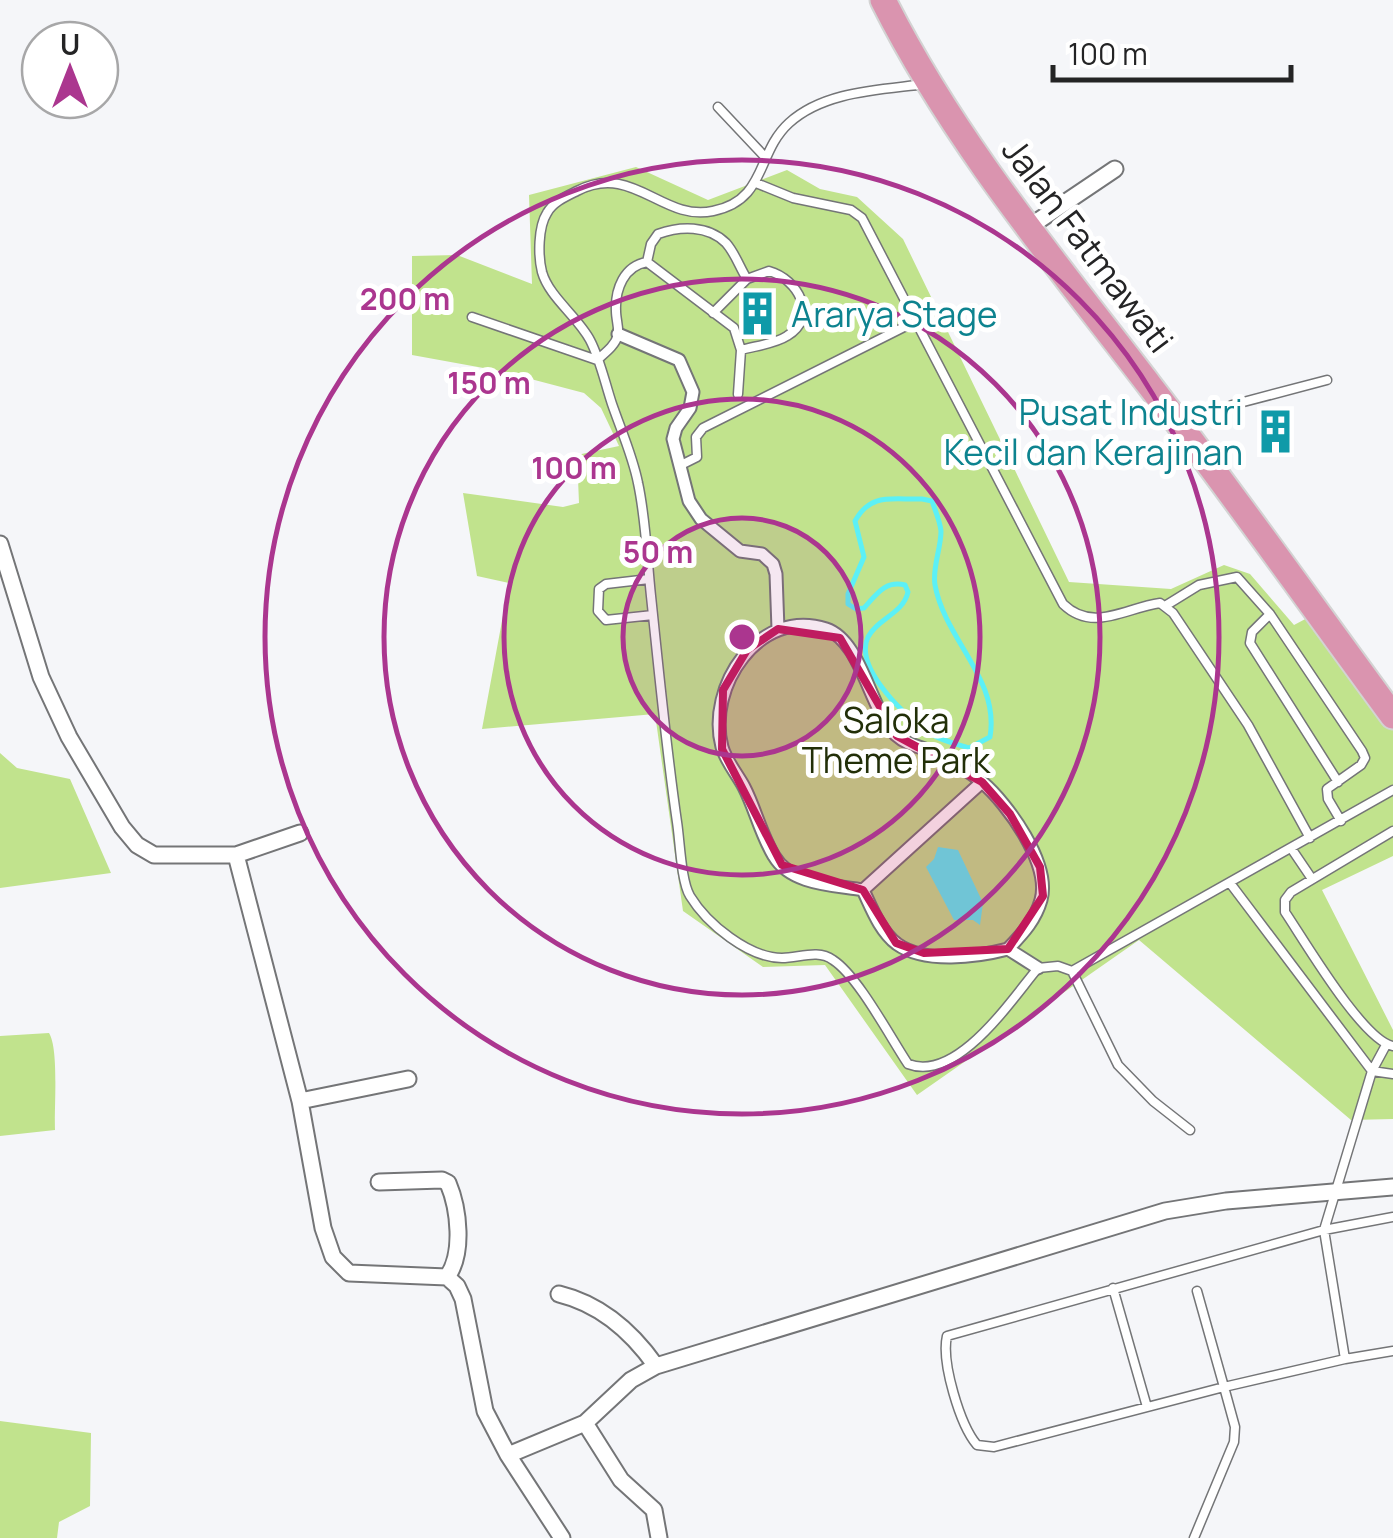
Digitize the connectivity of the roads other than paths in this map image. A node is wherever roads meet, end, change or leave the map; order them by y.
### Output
1 (883, 0) edge
2 (929, 84) junction
3 (718, 108) dead end
4 (766, 158) junction
5 (1115, 169) dead end
6 (756, 183) junction
7 (1028, 228) junction
8 (647, 262) junction
9 (747, 278) junction
10 (713, 313) junction
11 (472, 317) dead end
12 (916, 320) junction
13 (618, 334) junction
14 (741, 350) junction
15 (597, 360) junction
16 (1327, 380) dead end
17 (738, 394) dead end
18 (1185, 431) junction
19 (678, 466) junction
20 (0, 544) edge
21 (649, 579) junction
22 (1165, 606) junction
23 (1270, 614) junction
24 (653, 615) junction
25 (778, 629) junction
26 (1393, 716) edge
27 (982, 782) junction
28 (1338, 782) junction
29 (1393, 790) edge
30 (1340, 821) junction
31 (1393, 831) edge
32 (300, 832) dead end
33 (1310, 838) junction
34 (1291, 848) junction
35 (236, 855) junction
36 (1312, 880) junction
37 (1230, 883) junction
38 (863, 890) junction
39 (1008, 949) junction
40 (1038, 968) junction
41 (1072, 971) junction
42 (1389, 1046) edge
43 (1372, 1072) junction
44 (1393, 1074) edge
45 (408, 1079) dead end
46 (300, 1101) junction
47 (1190, 1130) dead end
48 (379, 1182) dead end
49 (1393, 1187) edge
50 (1337, 1193) junction
51 (1393, 1218) edge
52 (1324, 1230) junction
53 (446, 1276) junction
54 (1113, 1288) junction
55 (1196, 1291) dead end
56 (559, 1294) dead end
57 (1393, 1351) edge
58 (1345, 1359) junction
59 (656, 1366) junction
60 (1224, 1387) junction
61 (1147, 1407) junction
62 (585, 1423) junction
63 (508, 1455) junction
64 (562, 1538) edge
65 (659, 1538) edge
66 (1194, 1538) edge

1 - 2 highway, Jalan Fatmawati
2 - 4 lane
2 - 7 highway, Jalan Fatmawati
3 - 4 lane
4 - 6 lane
5 - 7 street
6 - 12 lane
6 - 15 lane
7 - 18 highway, Jalan Fatmawati
8 - 9 lane
8 - 10 lane
8 - 13 lane
9 - 10 lane
9 - 14 lane
10 - 14 lane
11 - 15 lane
12 - 19 lane
12 - 22 lane
13 - 15 lane
13 - 19 street
14 - 17 lane
15 - 21 lane
16 - 18 lane
18 - 26 highway, Jalan Fatmawati
19 - 25 street
20 - 35 street
21 - 24 lane
21 - 24 lane
22 - 23 lane
22 - 33 lane
23 - 28 lane
23 - 28 lane
24 - 40 lane
25 - 27 street
25 - 38 street
27 - 38 street
27 - 39 street
28 - 30 lane
29 - 30 lane
30 - 33 lane
31 - 36 lane
32 - 35 street
33 - 34 lane
34 - 36 lane
34 - 37 lane
35 - 46 street
36 - 42 lane
37 - 41 lane
37 - 43 lane
38 - 39 street
39 - 40 street
40 - 41 lane
41 - 47 lane
42 - 43 lane
43 - 44 lane
43 - 50 lane
45 - 46 street
46 - 53 street
48 - 53 street
49 - 50 street
50 - 52 lane
50 - 59 street
51 - 52 lane
52 - 54 lane
52 - 58 lane
53 - 63 street
54 - 61 lane
54 - 61 lane
55 - 60 lane
56 - 59 street
57 - 58 lane
58 - 60 lane
59 - 62 street
60 - 61 lane
60 - 66 lane
62 - 63 street
62 - 65 street
63 - 64 street

